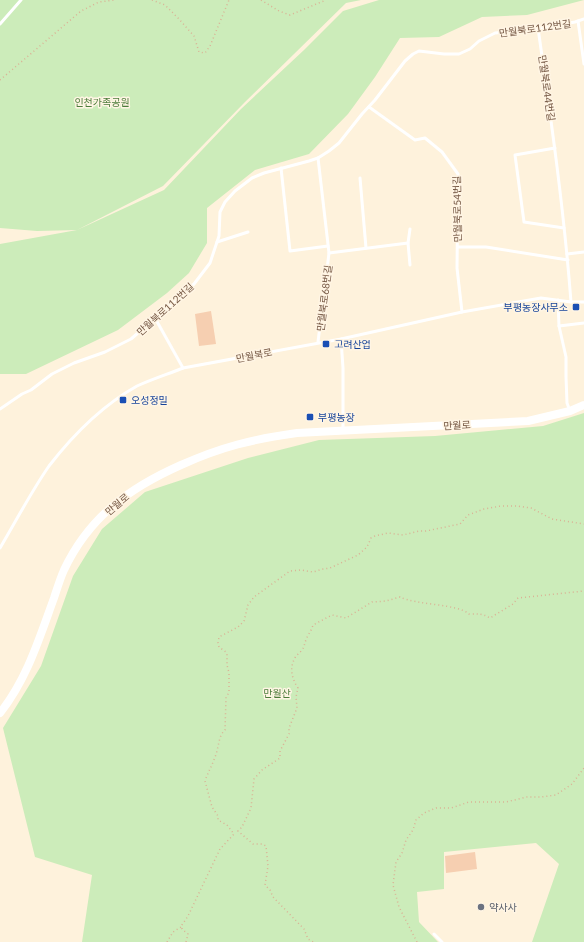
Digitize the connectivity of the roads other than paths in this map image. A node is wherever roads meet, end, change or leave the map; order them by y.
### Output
1 (21, 0) edge
2 (584, 19) edge
3 (578, 21) junction
4 (0, 24) edge
5 (538, 28) junction
6 (584, 64) edge
7 (369, 107) junction
8 (555, 148) junction
9 (318, 158) junction
10 (281, 168) junction
11 (360, 178) dead end
12 (564, 228) junction
13 (410, 229) dead end
14 (248, 232) dead end
15 (217, 242) junction
16 (408, 243) junction
17 (328, 246) junction
18 (458, 247) junction
19 (366, 248) junction
20 (584, 252) edge
21 (329, 253) junction
22 (567, 254) junction
23 (568, 260) junction
24 (410, 265) dead end
25 (558, 300) junction
26 (571, 302) junction
27 (584, 302) edge
28 (462, 312) junction
29 (155, 318) junction
30 (584, 323) edge
31 (559, 326) junction
32 (341, 339) junction
33 (318, 342) junction
34 (183, 368) junction
35 (584, 405) edge
36 (0, 409) edge
37 (570, 411) junction
38 (343, 431) junction
39 (0, 548) edge
40 (0, 713) edge
41 (434, 934) dead end
42 (442, 942) edge

1 - 4 lane
2 - 3 lane, 만월북로112번길
3 - 5 lane, 만월북로112번길
3 - 6 lane, 만월북로112번길
5 - 7 lane, 만월북로112번길
5 - 8 lane, 만월북로44번길
7 - 9 lane, 만월북로112번길
7 - 18 lane, 만월북로54번길
8 - 12 lane, 만월북로44번길
8 - 12 lane
9 - 10 lane, 만월북로112번길
9 - 17 lane, 만월북로68번길
10 - 15 lane, 만월북로112번길
10 - 17 lane
11 - 19 lane
12 - 22 lane, 만월북로44번길
13 - 16 lane
14 - 15 lane
15 - 29 lane, 만월북로112번길
16 - 19 lane, 만월북로68번길
16 - 24 lane
17 - 21 lane, 만월북로68번길
18 - 23 lane
18 - 28 lane, 만월북로54번길
19 - 21 lane, 만월북로68번길
20 - 22 lane
21 - 33 lane, 만월북로68번길
22 - 23 lane, 만월북로44번길
23 - 26 lane, 만월북로44번길
25 - 26 lane, 만월북로
25 - 28 lane, 만월북로
25 - 31 lane
26 - 27 lane, 만월북로
28 - 32 lane, 만월북로
29 - 34 lane
29 - 36 lane, 만월북로112번길
30 - 31 lane
31 - 37 lane
32 - 33 lane, 만월북로
32 - 38 lane
33 - 34 lane, 만월북로
34 - 39 lane, 만월북로
35 - 37 street, 만월로
37 - 38 street, 만월로
38 - 40 street, 만월로
41 - 42 lane

